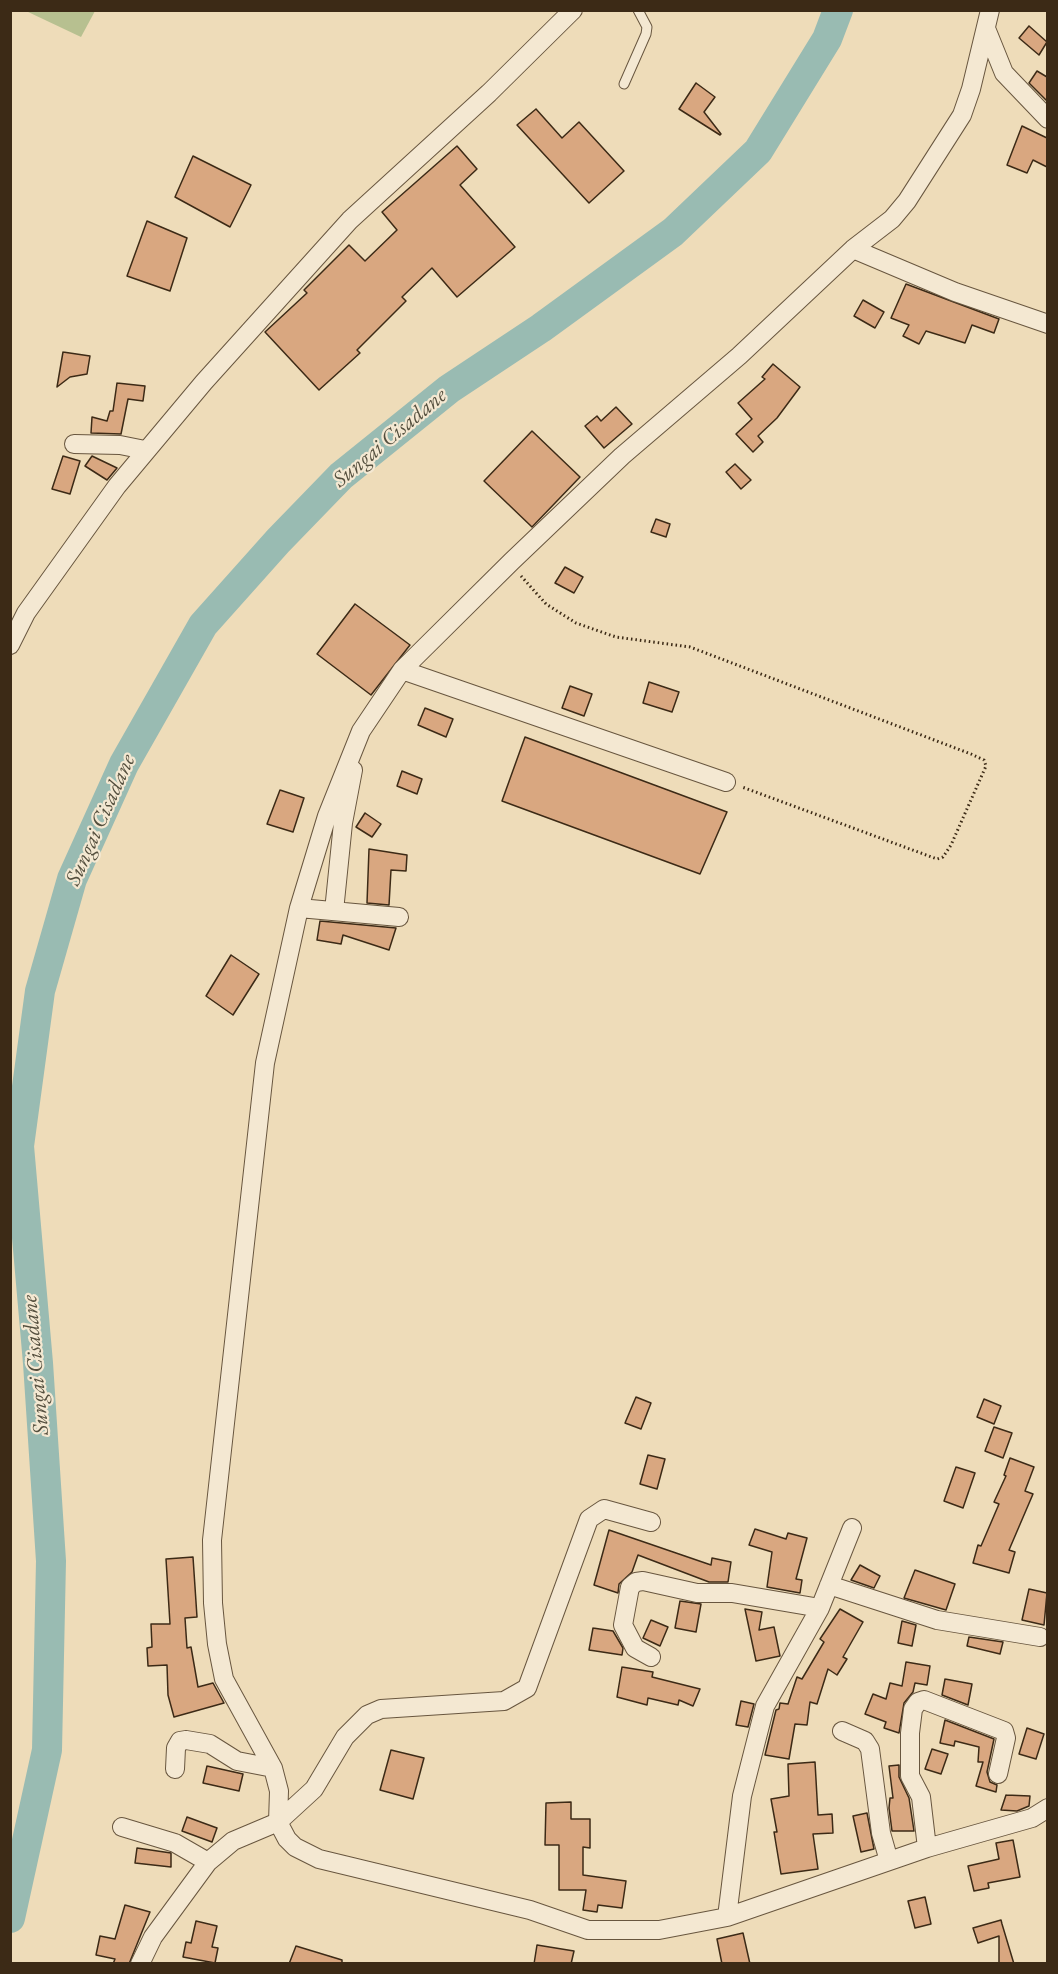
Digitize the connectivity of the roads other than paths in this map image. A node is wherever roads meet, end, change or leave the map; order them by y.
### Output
1 (573, 10) edge
2 (638, 10) edge
3 (990, 10) edge
4 (987, 31) junction
5 (624, 84) dead end
6 (1047, 119) edge
7 (853, 249) junction
8 (1047, 324) edge
9 (74, 444) dead end
10 (145, 450) junction
11 (10, 645) edge
12 (402, 670) junction
13 (361, 731) junction
14 (726, 782) road end
15 (299, 908) junction
16 (334, 911) junction
17 (399, 918) dead end
18 (651, 1522) dead end
19 (852, 1528) dead end
20 (829, 1585) junction
21 (820, 1608) junction
22 (1040, 1637) dead end
23 (651, 1657) dead end
24 (842, 1731) dead end
25 (273, 1768) junction
26 (175, 1769) dead end
27 (998, 1774) dead end
28 (1047, 1808) edge
29 (278, 1822) junction
30 (122, 1827) dead end
31 (927, 1848) junction
32 (889, 1861) junction
33 (208, 1862) junction
34 (727, 1917) junction
35 (140, 1964) edge

1 - 10 street
2 - 5 lane
3 - 4 street
4 - 6 street
4 - 7 street
7 - 8 street
7 - 12 street
9 - 10 street
10 - 11 street
12 - 13 street
12 - 14 street
13 - 15 street
13 - 16 street
15 - 16 street
15 - 25 street
16 - 17 street
18 - 29 street
19 - 20 street
20 - 21 street
20 - 22 street
21 - 23 street
21 - 34 street
24 - 32 street
25 - 26 street
25 - 29 street
27 - 31 street
28 - 31 street
29 - 33 street
29 - 34 street
30 - 33 street
31 - 32 street
32 - 34 street
33 - 35 street

